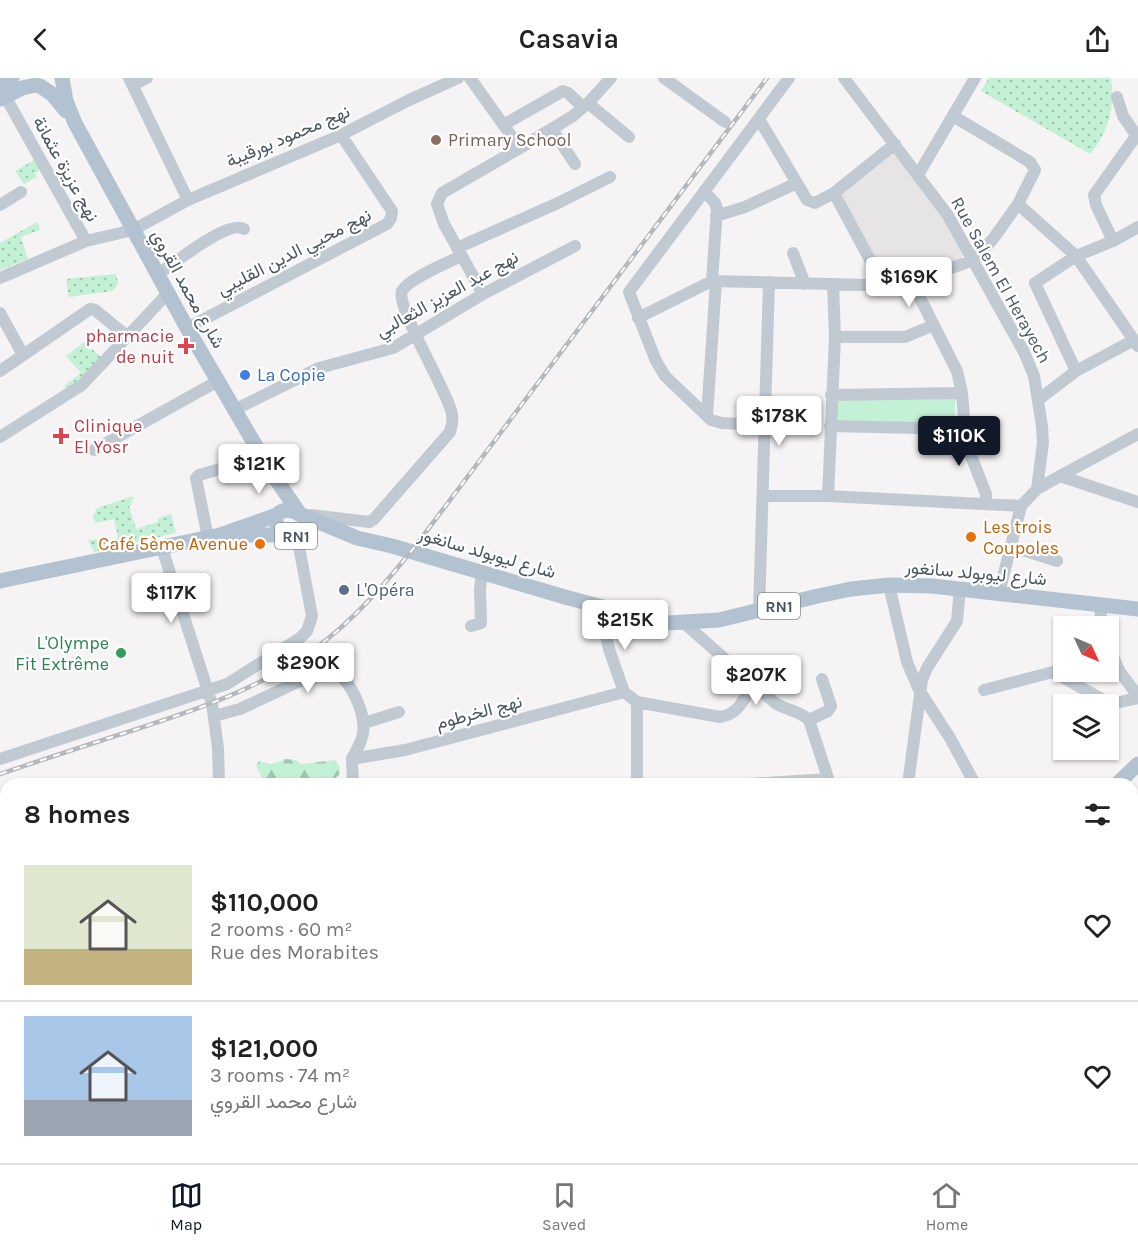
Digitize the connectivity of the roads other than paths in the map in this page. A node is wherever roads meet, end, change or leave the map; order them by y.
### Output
1 (12, 78) edge
2 (61, 78) edge
3 (147, 78) edge
4 (458, 78) edge
5 (471, 78) edge
6 (611, 78) edge
7 (664, 78) edge
8 (789, 78) edge
9 (844, 78) edge
10 (970, 80) edge
11 (131, 82) edge
12 (35, 83) edge
13 (2, 94) edge
14 (1117, 97) dead end
15 (585, 105) junction
16 (953, 116) junction
17 (759, 119) junction
18 (724, 122) dead end
19 (75, 123) junction
20 (503, 125) junction
21 (552, 129) junction
22 (341, 135) junction
23 (629, 137) dead end
24 (1137, 137) edge
25 (895, 144) junction
26 (520, 148) junction
27 (575, 164) dead end
28 (918, 175) junction
29 (610, 177) dead end
30 (797, 183) junction
31 (704, 191) junction
32 (21, 192) dead end
33 (834, 193) junction
34 (188, 200) junction
35 (1018, 204) junction
36 (0, 205) edge
37 (716, 216) junction
38 (1138, 227) edge
39 (244, 229) dead end
40 (133, 230) junction
41 (86, 241) junction
42 (1113, 241) junction
43 (575, 246) dead end
44 (459, 252) junction
45 (794, 253) dead end
46 (1076, 256) junction
47 (973, 260) junction
48 (158, 274) junction
49 (0, 278) edge
50 (914, 280) junction
51 (714, 281) junction
52 (769, 282) junction
53 (806, 284) junction
54 (884, 284) junction
55 (833, 285) junction
56 (168, 293) junction
57 (483, 294) junction
58 (0, 314) edge
59 (638, 318) junction
60 (934, 325) junction
61 (187, 328) junction
62 (416, 335) junction
63 (1135, 336) edge
64 (835, 337) junction
65 (128, 338) junction
66 (23, 355) junction
67 (0, 371) edge
68 (1076, 371) junction
69 (218, 381) junction
70 (962, 393) junction
71 (831, 395) junction
72 (1038, 400) junction
73 (234, 410) junction
74 (707, 416) junction
75 (764, 425) junction
76 (830, 426) junction
77 (963, 429) junction
78 (1138, 434) edge
79 (0, 437) edge
80 (94, 450) dead end
81 (261, 455) junction
82 (271, 472) junction
83 (1060, 476) junction
84 (1037, 489) junction
85 (763, 496) junction
86 (828, 496) junction
87 (1138, 502) edge
88 (986, 503) junction
89 (1021, 506) junction
90 (301, 514) junction
91 (277, 515) junction
92 (295, 536) junction
93 (214, 537) junction
94 (357, 538) junction
95 (1010, 546) junction
96 (162, 548) junction
97 (1057, 561) dead end
98 (482, 572) junction
99 (0, 581) edge
100 (889, 585) junction
101 (960, 588) junction
102 (999, 593) junction
103 (1099, 603) junction
104 (1138, 609) edge
105 (615, 610) junction
106 (759, 611) junction
107 (1101, 616) edge
108 (684, 623) junction
109 (471, 626) dead end
110 (1119, 670) edge
111 (822, 680) dead end
112 (753, 683) junction
113 (919, 690) junction
114 (984, 690) dead end
115 (208, 692) junction
116 (624, 692) junction
117 (1091, 694) edge
118 (1138, 697) edge
119 (637, 702) junction
120 (1119, 702) edge
121 (399, 712) dead end
122 (214, 716) junction
123 (809, 720) junction
124 (363, 723) junction
125 (0, 759) edge
126 (352, 764) junction
127 (1138, 764) edge
128 (219, 778) edge
129 (353, 778) edge
130 (637, 778) edge
131 (828, 778) edge
132 (909, 778) edge
133 (972, 778) edge
134 (1123, 778) edge

1 - 13 main road
2 - 12 main road, شارع محمد القروي
2 - 19 main road, شارع محمد القروي
3 - 11 street
4 - 22 street, نهج محمود بورقيبة
5 - 20 street
6 - 15 street
7 - 18 street
8 - 17 street
9 - 25 street, Rue Salem El Herayech
10 - 16 street
11 - 34 street
12 - 13 main road
12 - 19 main road, شارع محمد القروي
13 - 41 street, نهج عزيزة عثمانة
14 - 24 street
15 - 20 street
15 - 21 street
15 - 23 street
16 - 28 street
16 - 35 street
17 - 30 street
17 - 31 street
19 - 40 main road, شارع محمد القروي
20 - 26 street
21 - 26 street
21 - 27 street
22 - 34 street, نهج محمود بورقيبة
22 - 61 street, نهج محيي الدين القليبي
24 - 42 street
25 - 28 street, Rue Salem El Herayech
25 - 33 street
26 - 44 street
28 - 47 street, Rue Salem El Herayech
29 - 44 street
30 - 33 street
30 - 37 street
31 - 37 street
31 - 59 street
32 - 36 street
33 - 54 street
34 - 40 street, نهج محمود بورقيبة
35 - 46 street
35 - 47 street
37 - 51 street
38 - 42 street
39 - 48 street
40 - 41 street, نهج محمود بورقيبة
40 - 48 main road, شارع محمد القروي
41 - 49 street, نهج عزيزة عثمانة
42 - 46 street
43 - 57 street, نهج عبد العزيز الثعالبي
44 - 57 street
44 - 62 street
45 - 53 street
46 - 63 street
46 - 68 street
47 - 50 street
47 - 72 street, Rue Salem El Herayech
48 - 56 main road, شارع محمد القروي
50 - 54 street
50 - 60 street
51 - 52 street
51 - 59 street
51 - 74 street
52 - 53 street
52 - 75 street
53 - 55 street
54 - 55 street
55 - 64 street
56 - 61 main road, شارع محمد القروي
56 - 65 street
57 - 62 street, نهج عبد العزيز الثعالبي
58 - 66 street
59 - 74 street
60 - 64 street
60 - 70 street
61 - 69 main road, شارع محمد القروي
62 - 73 street, نهج عبد العزيز الثعالبي
62 - 90 street
63 - 68 street
64 - 71 street
65 - 66 street
65 - 79 street
66 - 67 street
68 - 72 street
69 - 73 main road, شارع محمد القروي
69 - 80 street
70 - 71 street
70 - 77 street
71 - 76 street
72 - 84 street, Rue Salem El Herayech
73 - 81 main road, شارع محمد القروي
74 - 75 street
75 - 85 street
76 - 77 street
76 - 86 street
77 - 88 street
78 - 83 street
81 - 82 main road, شارع محمد القروي
81 - 93 street
82 - 90 main road, شارع محمد القروي
82 - 91 main road, شارع محمد القروي
83 - 84 street
83 - 87 street
84 - 89 street
85 - 86 street
85 - 106 street
86 - 88 street
88 - 89 street
89 - 95 street
90 - 91 main road, شارع ليوبولد سانغور / RN1
90 - 92 main road, RN1
90 - 94 main road, شارع ليوبولد سانغور / RN1
91 - 92 main road, RN1
91 - 93 main road, شارع ليوبولد سانغور / RN1
92 - 93 main road, شارع ليوبولد سانغور / RN1
92 - 94 main road, شارع ليوبولد سانغور / RN1
92 - 115 street
93 - 96 main road, شارع ليوبولد سانغور / RN1
94 - 98 main road, شارع ليوبولد سانغور / RN1
95 - 97 street
95 - 102 street
96 - 99 main road, شارع ليوبولد سانغور / RN1
96 - 115 street
98 - 105 main road, شارع ليوبولد سانغور / RN1
98 - 109 street
100 - 101 main road, شارع ليوبولد سانغور / RN1
100 - 106 main road, شارع ليوبولد سانغور / RN1
100 - 113 street
101 - 102 main road, شارع ليوبولد سانغور / RN1
101 - 113 street
102 - 103 main road, شارع ليوبولد سانغور / RN1
103 - 104 main road, شارع ليوبولد سانغور / RN1
103 - 107 street
105 - 108 main road, شارع ليوبولد سانغور / RN1
105 - 116 street
106 - 108 main road, شارع ليوبولد سانغور / RN1
108 - 112 street
110 - 118 street
111 - 123 street
112 - 119 street
112 - 123 street
113 - 132 street
113 - 133 street
114 - 117 street
115 - 122 street
115 - 125 street
116 - 119 street
116 - 126 street, نهج الخرطوم
118 - 120 street
119 - 130 street
121 - 124 street
122 - 124 street
122 - 128 street
123 - 131 street
124 - 126 street
126 - 129 street
127 - 134 main road

